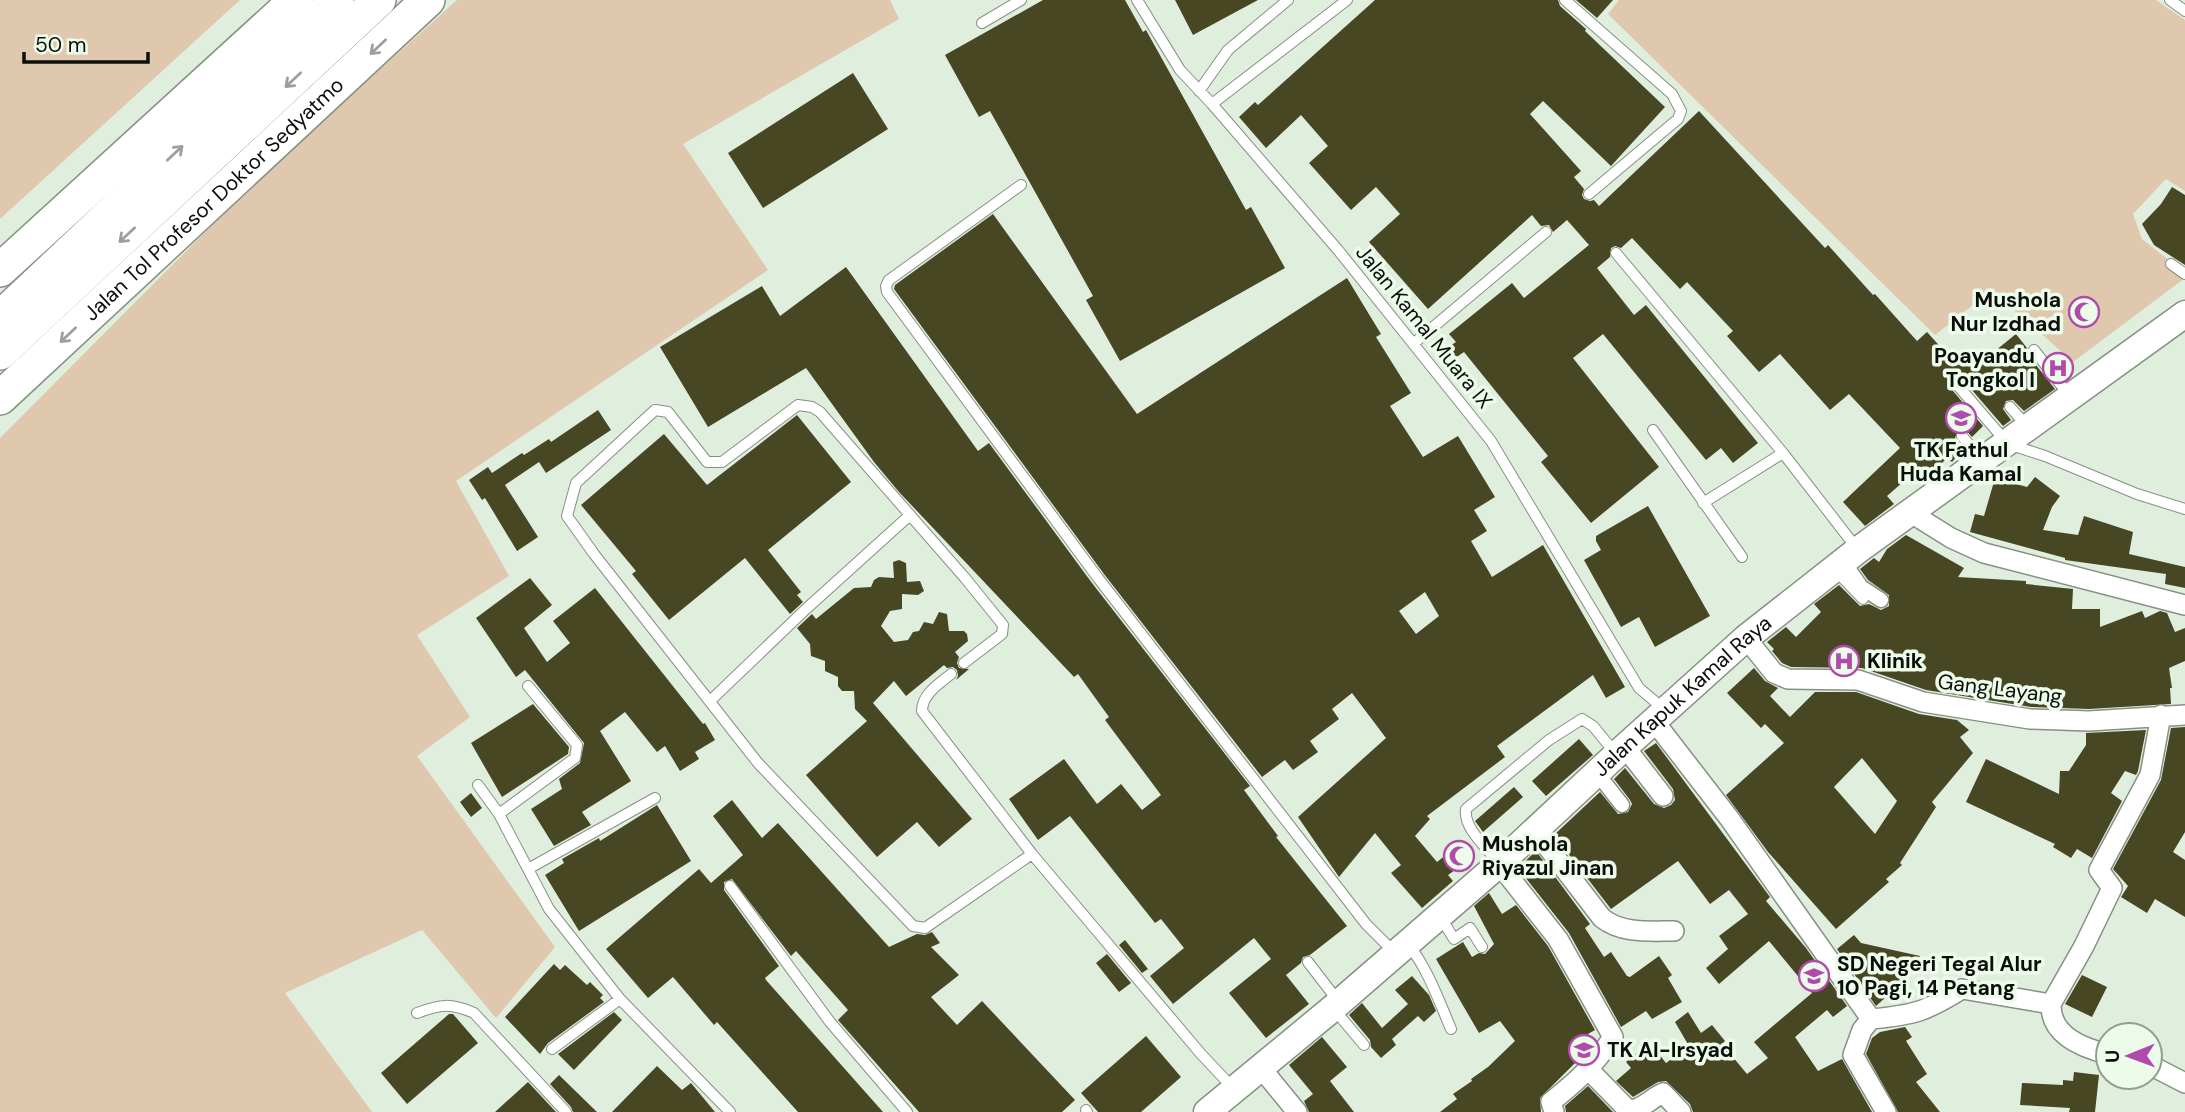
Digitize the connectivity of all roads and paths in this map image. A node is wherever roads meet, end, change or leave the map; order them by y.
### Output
1 (296, 0) edge
2 (337, 0) edge
3 (379, 0) edge
4 (428, 0) edge
5 (1021, 0) edge
6 (1136, 0) edge
7 (1288, 0) edge
8 (1347, 0) edge
9 (1565, 0) edge
10 (2170, 0) edge
11 (2185, 11) edge
12 (982, 23) dead end
13 (1199, 91) junction
14 (1212, 104) junction
15 (1021, 185) dead end
16 (1589, 194) dead end
17 (1546, 232) dead end
18 (1616, 253) dead end
19 (2171, 264) dead end
20 (0, 270) edge
21 (2185, 274) edge
22 (2185, 314) edge
23 (0, 318) edge
24 (1413, 344) junction
25 (2034, 350) dead end
26 (0, 353) edge
27 (1959, 387) dead end
28 (0, 398) edge
29 (2071, 398) junction
30 (2010, 407) dead end
31 (1653, 430) dead end
32 (1962, 436) dead end
33 (2019, 436) junction
34 (1783, 453) junction
35 (1984, 461) junction
36 (1703, 503) junction
37 (2185, 509) edge
38 (1912, 513) junction
39 (910, 515) junction
40 (1742, 557) dead end
41 (1845, 560) junction
42 (1863, 599) dead end
43 (1881, 600) dead end
44 (2185, 605) edge
45 (1746, 638) junction
46 (964, 663) dead end
47 (951, 674) dead end
48 (528, 686) dead end
49 (711, 700) junction
50 (2161, 715) junction
51 (2185, 715) edge
52 (1660, 716) junction
53 (1621, 751) junction
54 (1597, 773) junction
55 (478, 785) dead end
56 (1664, 796) dead end
57 (655, 798) dead end
58 (1622, 805) dead end
59 (499, 814) junction
60 (1536, 832) junction
61 (1032, 854) junction
62 (1500, 864) junction
63 (528, 869) junction
64 (730, 886) dead end
65 (1440, 916) junction
66 (1674, 931) dead end
67 (1482, 947) dead end
68 (1402, 949) junction
69 (1308, 962) dead end
70 (620, 999) junction
71 (2051, 1004) junction
72 (1336, 1005) junction
73 (417, 1013) dead end
74 (1871, 1019) junction
75 (1451, 1029) dead end
76 (1364, 1045) dead end
77 (552, 1049) dead end
78 (2094, 1050) edge
79 (1262, 1068) junction
80 (1589, 1070) junction
81 (2164, 1072) edge
82 (2185, 1083) edge
83 (1235, 1091) junction
84 (566, 1112) edge
85 (730, 1112) edge
86 (907, 1112) edge
87 (1207, 1112) edge
88 (1297, 1112) edge
89 (1554, 1112) edge
90 (1681, 1112) edge
91 (1886, 1112) edge

1 - 20 highway
23 -> 2 highway
3 -> 26 highway, Jalan Tol Profesor Doktor Sedyatmo
4 -> 28 highway, Jalan Tol Profesor Doktor Sedyatmo
5 - 12 lane
6 - 13 lane, Jalan Kamal Muara IX
7 - 13 lane
8 - 14 lane
9 - 16 lane
10 - 11 lane
13 - 14 lane, Jalan Kamal Muara IX
14 - 24 lane, Jalan Kamal Muara IX
15 - 68 lane
17 - 24 lane
18 - 34 lane
19 - 21 lane
22 - 29 main road, Jalan Kapuk Kamal Raya
24 - 52 lane, Jalan Kamal Muara IX
25 - 29 lane
27 - 33 lane
29 - 33 main road, Jalan Kapuk Kamal Raya
30 - 33 lane
31 - 36 lane
32 - 35 lane
33 - 35 main road, Jalan Kapuk Kamal Raya
33 - 37 lane
34 - 36 lane
34 - 41 lane
35 - 38 main road, Jalan Kapuk Kamal Raya
36 - 40 lane
38 - 41 main road, Jalan Kapuk Kamal Raya
38 - 44 street
39 - 46 lane
39 - 49 lane
39 - 49 lane
41 - 42 lane
41 - 43 street
41 - 45 main road, Jalan Kapuk Kamal Raya
45 - 50 street, Gang Layang
45 - 52 main road, Jalan Kapuk Kamal Raya
47 - 61 lane
48 - 59 lane
49 - 61 lane
50 - 51 street, Gang Layang
50 - 71 street
52 - 53 main road, Jalan Kapuk Kamal Raya
52 - 74 street
53 - 54 main road, Jalan Kapuk Kamal Raya
53 - 56 street
53 - 62 lane
54 - 58 street
54 - 60 main road, Jalan Kapuk Kamal Raya
55 - 59 lane
57 - 63 lane
59 - 63 lane
60 - 62 main road, Jalan Kapuk Kamal Raya
60 - 66 street
61 - 83 lane
62 - 65 main road, Jalan Kapuk Kamal Raya
62 - 80 street
63 - 70 lane
64 - 86 lane
65 - 67 lane
65 - 68 main road, Jalan Kapuk Kamal Raya
68 - 72 main road, Jalan Kapuk Kamal Raya
68 - 75 lane
69 - 72 lane
70 - 77 lane
70 - 85 lane
71 - 74 street
71 - 78 street
72 - 76 lane
72 - 79 main road, Jalan Kapuk Kamal Raya
73 - 84 lane
74 - 91 street
79 - 83 main road, Jalan Kapuk Kamal Raya
79 - 88 street
80 - 89 street
80 - 90 street
81 - 82 street
83 - 87 main road, Jalan Kapuk Kamal Raya

